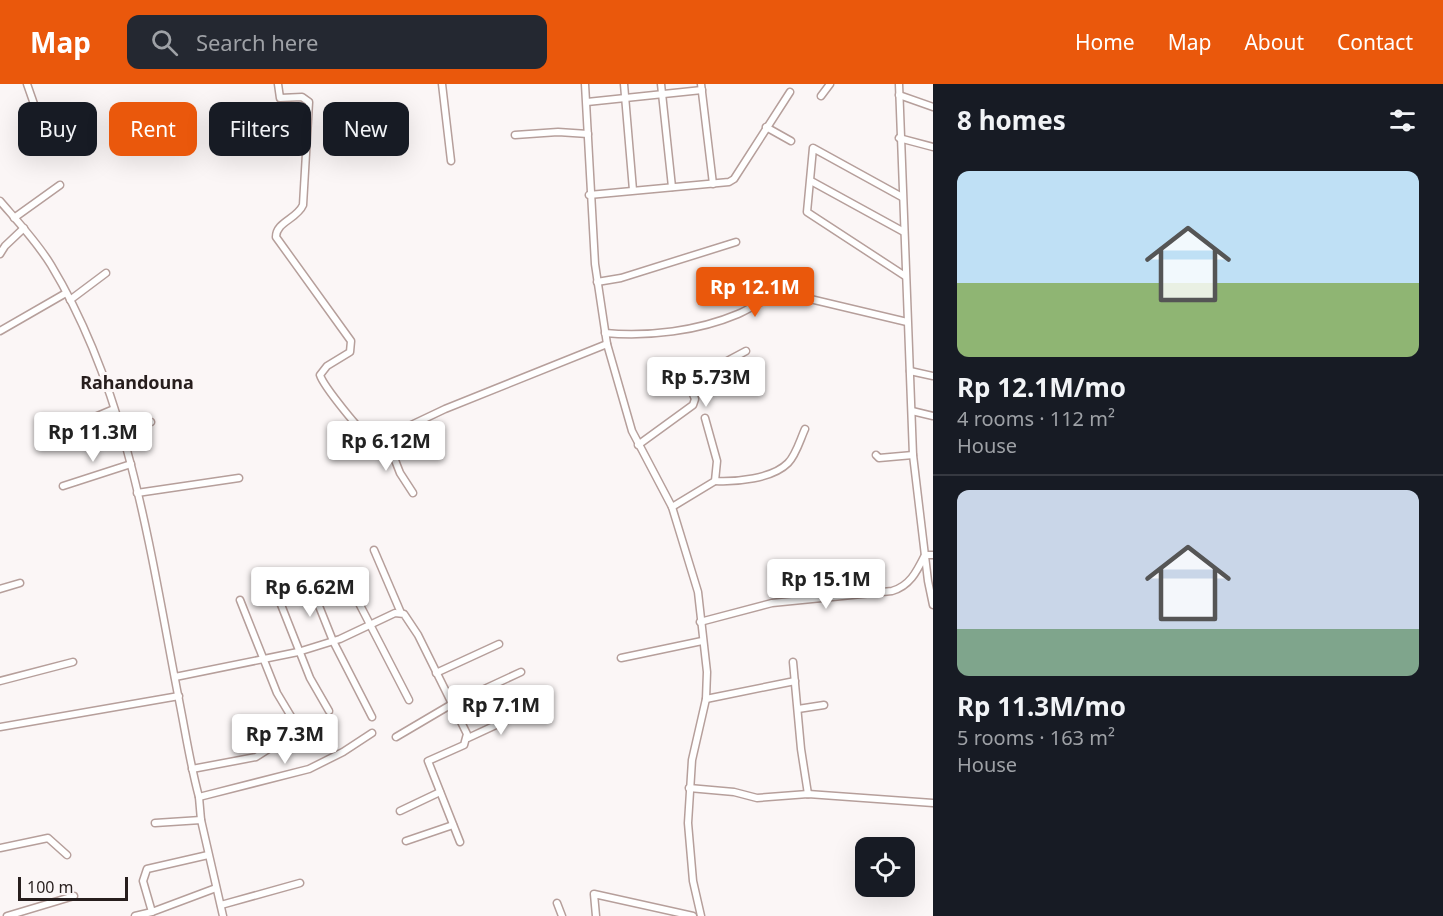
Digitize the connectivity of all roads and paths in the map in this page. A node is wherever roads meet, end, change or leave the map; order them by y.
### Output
1 (27, 84) edge
2 (278, 84) edge
3 (442, 84) edge
4 (585, 84) edge
5 (624, 84) edge
6 (661, 84) edge
7 (830, 84) edge
8 (899, 84) edge
9 (701, 87) edge
10 (790, 92) dead end
11 (662, 94) junction
12 (899, 95) junction
13 (821, 96) dead end
14 (625, 98) junction
15 (34, 102) edge
16 (587, 102) junction
17 (933, 107) edge
18 (766, 127) junction
19 (588, 134) junction
20 (515, 135) dead end
21 (899, 138) junction
22 (790, 141) dead end
23 (933, 147) edge
24 (451, 161) dead end
25 (811, 181) junction
26 (713, 184) junction
27 (60, 185) dead end
28 (672, 187) junction
29 (633, 190) junction
30 (589, 195) junction
31 (902, 197) junction
32 (0, 201) edge
33 (14, 218) junction
34 (24, 228) junction
35 (904, 232) junction
36 (736, 242) dead end
37 (0, 254) edge
38 (106, 273) dead end
39 (905, 276) junction
40 (597, 282) junction
41 (66, 293) junction
42 (70, 300) junction
43 (907, 322) junction
44 (0, 331) edge
45 (605, 333) junction
46 (608, 344) junction
47 (746, 351) dead end
48 (910, 371) junction
49 (933, 376) edge
50 (114, 409) junction
51 (912, 411) junction
52 (933, 416) edge
53 (705, 418) dead end
54 (151, 422) dead end
55 (120, 428) junction
56 (805, 429) dead end
57 (57, 433) dead end
58 (386, 437) junction
59 (638, 446) junction
60 (876, 455) dead end
61 (913, 455) junction
62 (131, 464) junction
63 (239, 478) dead end
64 (715, 481) junction
65 (63, 486) dead end
66 (137, 493) junction
67 (413, 493) dead end
68 (672, 507) junction
69 (374, 550) dead end
70 (925, 555) junction
71 (933, 555) edge
72 (346, 578) dead end
73 (20, 583) dead end
74 (310, 586) dead end
75 (0, 589) edge
76 (276, 592) dead end
77 (240, 600) dead end
78 (933, 605) edge
79 (401, 613) junction
80 (700, 622) junction
81 (370, 625) junction
82 (333, 641) junction
83 (702, 641) junction
84 (499, 644) dead end
85 (298, 651) junction
86 (621, 658) dead end
87 (262, 659) junction
88 (73, 662) dead end
89 (793, 662) dead end
90 (521, 672) dead end
91 (436, 673) junction
92 (175, 677) junction
93 (0, 681) edge
94 (795, 681) junction
95 (179, 696) junction
96 (706, 699) junction
97 (409, 700) dead end
98 (452, 704) junction
99 (824, 705) dead end
100 (798, 709) junction
101 (329, 711) dead end
102 (524, 712) dead end
103 (372, 717) dead end
104 (295, 723) dead end
105 (0, 728) edge
106 (372, 733) dead end
107 (396, 737) dead end
108 (468, 738) junction
109 (278, 742) dead end
110 (192, 769) junction
111 (689, 788) junction
112 (440, 792) junction
113 (808, 794) junction
114 (199, 797) junction
115 (933, 803) edge
116 (400, 811) dead end
117 (201, 820) junction
118 (155, 823) dead end
119 (453, 825) junction
120 (406, 841) dead end
121 (459, 842) dead end
122 (0, 848) edge
123 (67, 855) dead end
124 (208, 855) junction
125 (300, 883) dead end
126 (216, 888) junction
127 (74, 896) dead end
128 (557, 903) dead end
129 (221, 906) junction
130 (152, 912) junction
131 (7, 916) edge
132 (135, 916) edge
133 (223, 916) edge
134 (562, 916) edge
135 (596, 916) edge
136 (693, 916) edge
137 (701, 916) edge

1 - 15 street
2 - 58 street
3 - 24 street
4 - 16 street
5 - 14 street
6 - 11 street
7 - 13 street
8 - 12 street
9 - 11 street
9 - 26 street
10 - 18 street
11 - 14 street
11 - 28 street
12 - 17 street
12 - 21 street
14 - 16 street
14 - 29 street
16 - 19 street
18 - 22 street
18 - 26 street
19 - 20 street
19 - 30 street
21 - 23 street
21 - 31 street
25 - 31 street
25 - 35 street
25 - 39 street
26 - 28 street
27 - 33 street
28 - 29 street
29 - 30 street
30 - 40 street
31 - 35 street
32 - 33 street
33 - 34 street
34 - 37 street
34 - 41 street
35 - 39 street
36 - 40 street
38 - 42 street
39 - 43 street
40 - 45 street
41 - 42 street
41 - 44 street
42 - 50 street
43 - 45 street
43 - 48 street
45 - 46 street
46 - 58 street
46 - 59 street
47 - 59 street
48 - 49 street
48 - 51 street
50 - 55 street
50 - 57 street
51 - 52 street
51 - 61 street
53 - 64 street
54 - 55 street
55 - 62 street
56 - 64 street
58 - 67 street
59 - 68 street
60 - 61 street
61 - 70 street
62 - 65 street
62 - 66 street
63 - 66 street
64 - 68 street
66 - 92 street
68 - 80 street
69 - 79 street
70 - 71 street
70 - 78 street
70 - 80 street
72 - 81 street
73 - 75 street
74 - 82 street
76 - 85 street
77 - 87 street
79 - 81 street
79 - 91 street
80 - 83 street
81 - 82 street
81 - 97 street
82 - 85 street
82 - 103 street
83 - 86 street
83 - 96 street
84 - 91 street
85 - 87 street
85 - 101 street
87 - 92 street
87 - 104 street
88 - 93 street
89 - 94 street
90 - 98 street
91 - 98 street
92 - 95 street
94 - 96 street
94 - 100 street
95 - 105 street
95 - 110 street
96 - 111 street
98 - 107 street
98 - 108 street
99 - 100 street
100 - 113 street
102 - 108 street
106 - 114 street
108 - 112 street
109 - 110 street
110 - 114 street
111 - 113 street
111 - 137 street
112 - 116 street
112 - 119 street
113 - 115 street
114 - 117 street
117 - 118 street
117 - 124 street
119 - 120 street
119 - 121 street
122 - 123 street
124 - 126 street
124 - 130 street
125 - 129 street
126 - 129 street
126 - 130 street
127 - 131 street
128 - 134 street
129 - 133 street
130 - 132 street
135 - 136 street

